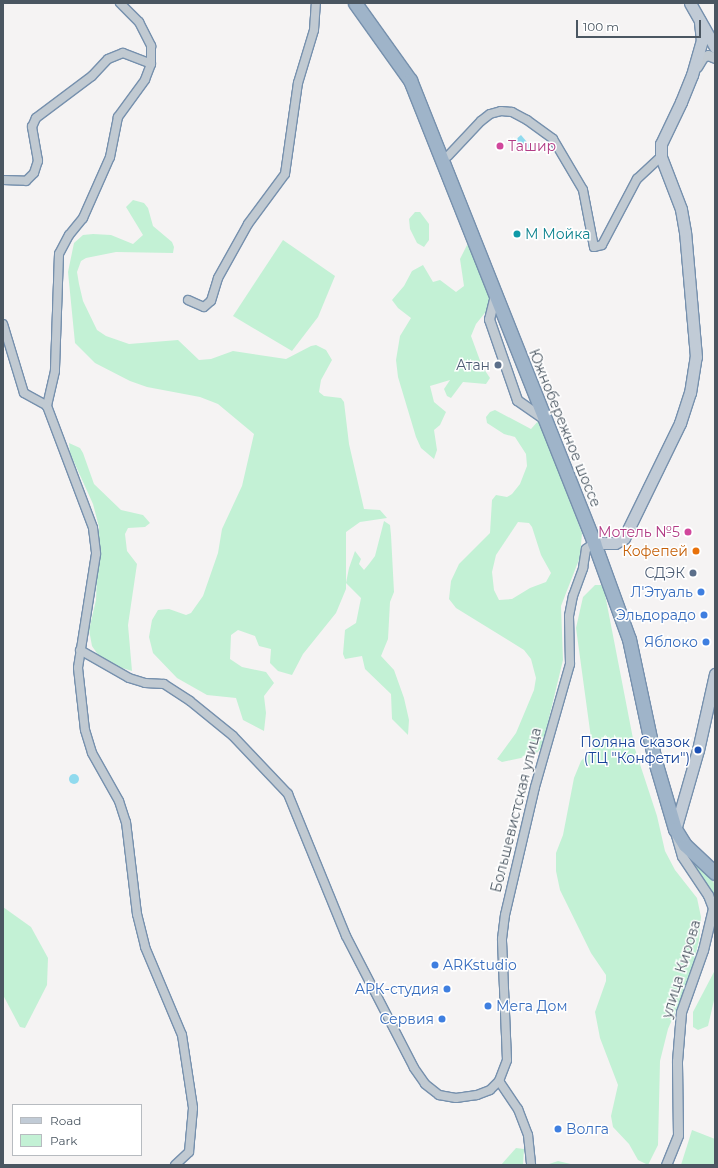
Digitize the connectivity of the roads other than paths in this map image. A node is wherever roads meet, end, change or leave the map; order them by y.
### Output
1 (120, 3) edge
2 (316, 3) edge
3 (355, 3) edge
4 (364, 3) edge
5 (690, 3) edge
6 (700, 21) junction
7 (715, 47) edge
8 (715, 58) edge
9 (152, 64) junction
10 (692, 75) junction
11 (448, 156) junction
12 (661, 157) junction
13 (3, 180) edge
14 (495, 295) junction
15 (188, 300) dead end
16 (3, 324) edge
17 (47, 406) junction
18 (544, 419) junction
19 (594, 545) junction
20 (80, 650) junction
21 (715, 674) edge
22 (676, 827) junction
23 (715, 866) edge
24 (715, 873) edge
25 (499, 1081) junction
26 (175, 1165) edge
27 (531, 1165) edge
28 (666, 1165) edge

1 - 9 street
2 - 15 street
3 - 14 highway, Южнобережное шоссе
4 - 11 highway, Южнобережное шоссе
5 - 6 main road
6 - 7 main road
6 - 10 main road
8 - 10 street
9 - 13 street
9 - 17 street
10 - 12 main road
11 - 12 street
11 - 19 highway, Южнобережное шоссе
12 - 19 main road
14 - 18 highway, Южнобережное шоссе
14 - 18 street
16 - 17 street
17 - 20 street
18 - 19 highway, Южнобережное шоссе
19 - 22 highway, Южнобережное шоссе
19 - 22 highway, Южнобережное шоссе
19 - 25 street, Большевистская улица
20 - 25 street
20 - 26 street
21 - 22 main road
22 - 23 highway, Южнобережное шоссе
22 - 24 highway, Южнобережное шоссе
22 - 28 street, улица Кирова
25 - 27 street

